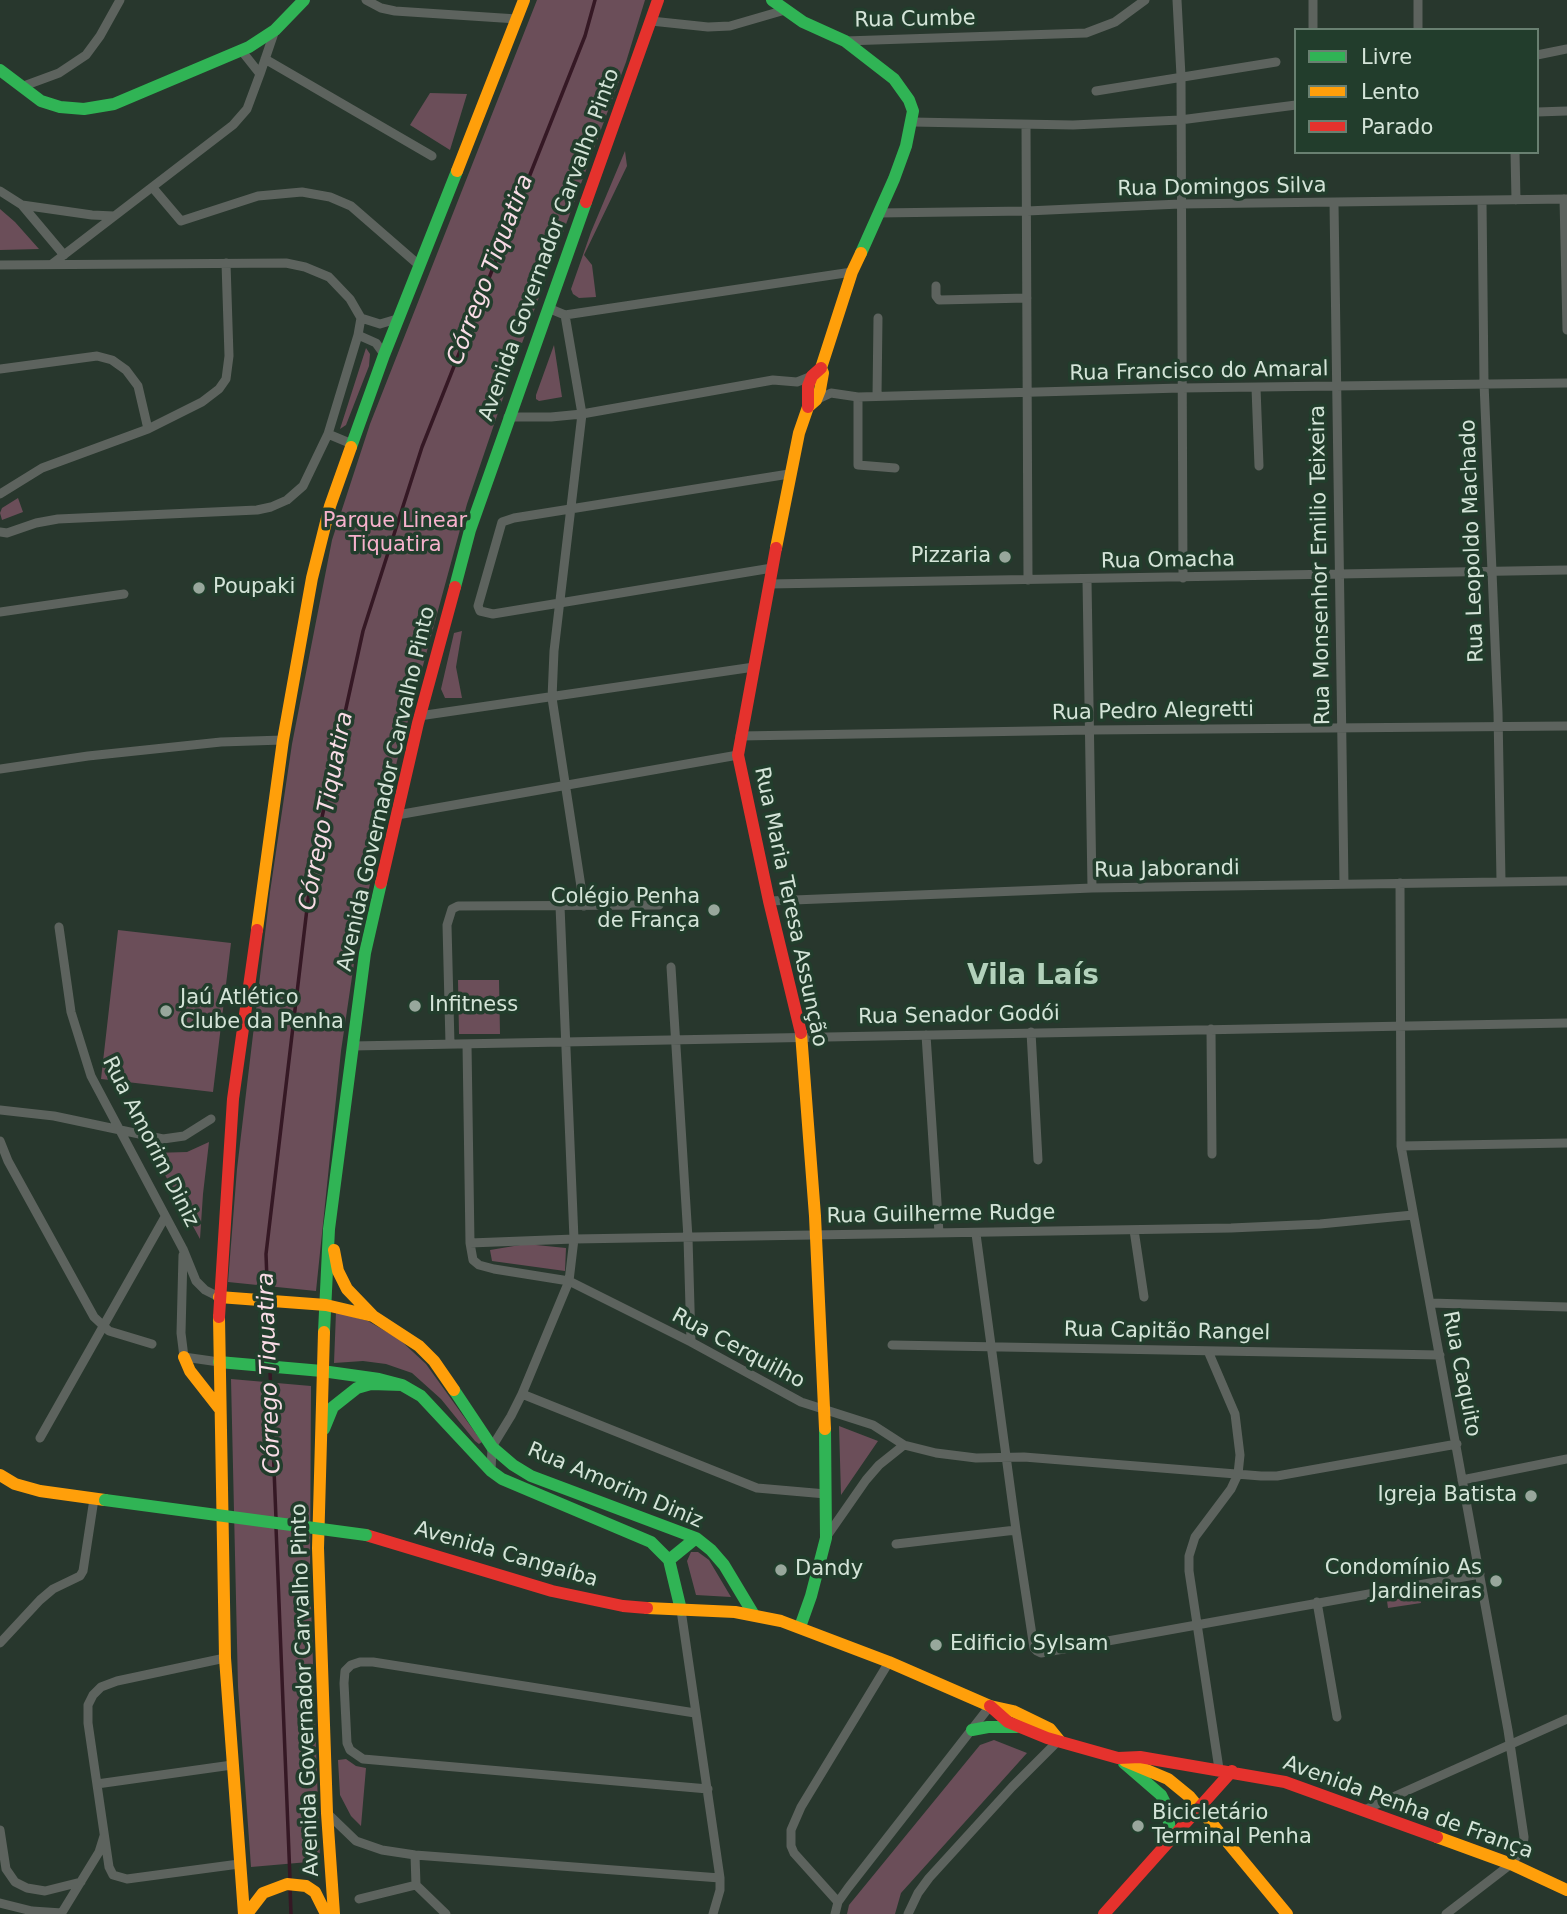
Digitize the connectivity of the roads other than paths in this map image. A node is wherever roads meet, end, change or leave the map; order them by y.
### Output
1 (120, 0) edge
2 (304, 0) edge
3 (366, 0) edge
4 (524, 0) edge
5 (658, 0) edge
6 (772, 0) edge
7 (1145, 0) edge
8 (1177, 0) edge
9 (1313, 0) edge
10 (1418, 0) edge
11 (785, 10) junction
12 (517, 19) junction
13 (651, 20) junction
14 (1314, 28) edge
15 (1418, 28) edge
16 (275, 30) junction
17 (845, 41) junction
18 (241, 50) junction
19 (1567, 50) edge
20 (1539, 55) edge
21 (265, 60) junction
22 (1276, 62) dead end
23 (1, 72) edge
24 (260, 74) junction
25 (1181, 76) junction
26 (21, 87) junction
27 (1096, 91) dead end
28 (1294, 104) edge
29 (1567, 111) edge
30 (1539, 112) edge
31 (1180, 120) junction
32 (912, 122) junction
33 (1026, 125) junction
34 (1515, 154) edge
35 (432, 156) dead end
36 (153, 188) junction
37 (0, 191) edge
38 (1565, 199) edge
39 (1516, 200) junction
40 (1482, 201) junction
41 (1334, 203) junction
42 (1180, 204) junction
43 (22, 205) junction
44 (1027, 211) junction
45 (878, 213) junction
46 (115, 216) junction
47 (64, 255) junction
48 (226, 263) junction
49 (52, 264) junction
50 (0, 265) edge
51 (420, 266) junction
52 (852, 272) junction
53 (936, 286) dead end
54 (1027, 298) junction
55 (548, 308) junction
56 (565, 315) junction
57 (361, 318) junction
58 (399, 318) junction
59 (878, 318) dead end
60 (1567, 330) edge
61 (358, 335) junction
62 (384, 355) junction
63 (0, 369) edge
64 (818, 374) junction
65 (797, 382) junction
66 (1484, 383) junction
67 (1567, 383) edge
68 (1336, 386) junction
69 (1181, 388) junction
70 (1256, 388) junction
71 (831, 393) junction
72 (1027, 393) junction
73 (877, 396) junction
74 (858, 397) junction
75 (810, 401) junction
76 (582, 414) junction
77 (508, 416) junction
78 (148, 429) junction
79 (328, 434) junction
80 (352, 444) junction
81 (1259, 466) dead end
82 (895, 468) dead end
83 (789, 474) junction
84 (0, 494) edge
85 (571, 508) junction
86 (0, 532) edge
87 (772, 568) junction
88 (1567, 570) edge
89 (1492, 571) junction
90 (1338, 575) junction
91 (1183, 578) junction
92 (1028, 580) junction
93 (1087, 580) junction
94 (769, 584) junction
95 (124, 594) dead end
96 (560, 601) junction
97 (0, 612) edge
98 (754, 667) junction
99 (552, 698) junction
100 (419, 716) junction
101 (1498, 726) junction
102 (1567, 726) edge
103 (1342, 728) junction
104 (1091, 730) junction
105 (740, 736) junction
106 (283, 740) junction
107 (738, 755) junction
108 (0, 769) edge
109 (566, 785) junction
110 (397, 815) junction
111 (1501, 881) junction
112 (1567, 881) edge
113 (1400, 883) junction
114 (1343, 884) junction
115 (1092, 888) junction
116 (769, 901) junction
117 (659, 905) dead end
118 (560, 906) junction
119 (584, 906) junction
120 (59, 928) dead end
121 (671, 967) dead end
122 (1567, 1023) edge
123 (1399, 1026) junction
124 (1211, 1029) junction
125 (1031, 1032) junction
126 (926, 1035) junction
127 (802, 1038) junction
128 (676, 1040) junction
129 (565, 1042) junction
130 (450, 1044) junction
131 (467, 1044) junction
132 (352, 1046) junction
133 (0, 1110) edge
134 (211, 1119) dead end
135 (117, 1128) junction
136 (0, 1141) edge
137 (1567, 1143) edge
138 (1401, 1146) junction
139 (1212, 1154) dead end
140 (1038, 1160) dead end
141 (1413, 1215) junction
142 (165, 1217) junction
143 (329, 1229) junction
144 (1134, 1230) junction
145 (816, 1234) junction
146 (939, 1234) junction
147 (976, 1234) junction
148 (688, 1238) junction
149 (574, 1239) junction
150 (470, 1243) junction
151 (183, 1249) junction
152 (569, 1281) junction
153 (1144, 1297) dead end
154 (226, 1298) junction
155 (1430, 1303) junction
156 (321, 1305) junction
157 (1567, 1307) edge
158 (373, 1316) junction
159 (102, 1326) junction
160 (691, 1342) junction
161 (152, 1344) dead end
162 (892, 1345) dead end
163 (992, 1348) junction
164 (1208, 1351) junction
165 (1440, 1354) junction
166 (184, 1357) junction
167 (219, 1362) junction
168 (315, 1371) junction
169 (402, 1385) junction
170 (522, 1394) junction
171 (219, 1408) junction
172 (824, 1410) junction
173 (320, 1437) junction
174 (40, 1438) dead end
175 (1457, 1444) junction
176 (904, 1446) junction
177 (492, 1447) junction
178 (1007, 1457) junction
179 (1567, 1459) edge
180 (491, 1471) junction
181 (1238, 1474) junction
182 (0, 1475) edge
183 (1462, 1480) junction
184 (826, 1494) junction
185 (99, 1499) junction
186 (1016, 1530) junction
187 (696, 1538) junction
188 (826, 1538) junction
189 (896, 1544) dead end
190 (669, 1560) junction
191 (1480, 1574) junction
192 (1317, 1602) junction
193 (681, 1610) junction
194 (754, 1615) junction
195 (1197, 1625) junction
196 (800, 1628) junction
197 (0, 1643) edge
198 (225, 1658) junction
199 (889, 1662) junction
200 (990, 1706) junction
201 (695, 1713) junction
202 (1338, 1717) dead end
203 (1567, 1720) edge
204 (1020, 1727) junction
205 (972, 1730) junction
206 (1059, 1740) junction
207 (1510, 1745) junction
208 (1118, 1758) junction
209 (232, 1765) junction
210 (1226, 1770) junction
211 (97, 1784) junction
212 (708, 1789) junction
213 (1200, 1808) junction
214 (1364, 1810) junction
215 (327, 1813) junction
216 (0, 1830) edge
217 (105, 1833) junction
218 (1165, 1847) junction
219 (415, 1855) junction
220 (239, 1864) junction
221 (1511, 1864) junction
222 (720, 1878) junction
223 (80, 1882) junction
224 (416, 1885) junction
225 (1567, 1890) edge
226 (359, 1899) dead end
227 (838, 1902) junction
228 (0, 1903) edge
229 (62, 1913) edge
230 (245, 1914) edge
231 (326, 1914) edge
232 (334, 1914) edge
233 (446, 1914) edge
234 (713, 1914) edge
235 (835, 1914) edge
236 (908, 1914) edge
237 (1104, 1914) edge
238 (1287, 1914) edge
239 (1446, 1914) edge

1 - 26 street
2 - 16 main road
3 - 12 street
4 - 12 main road
5 - 13 main road, Avenida Governador Carvalho Pinto
6 - 11 main road, Rua Cumbe
7 - 17 street, Rua Cumbe
8 - 25 street
9 - 14 street
10 - 15 street
11 - 13 street
11 - 17 main road, Rua Cumbe
12 - 51 main road
13 - 55 main road, Avenida Governador Carvalho Pinto
16 - 18 main road
16 - 21 street
17 - 32 main road
18 - 24 street
18 - 26 main road
19 - 20 street
21 - 24 street
21 - 35 street
22 - 25 street
23 - 26 main road
24 - 36 street
25 - 27 street
25 - 31 street
28 - 31 street
29 - 30 street
31 - 33 street
31 - 42 street
32 - 33 street
32 - 45 main road, Rua Maria Teresa Assunção
33 - 44 street
34 - 39 street
36 - 46 street
36 - 51 street
37 - 43 street
38 - 39 street, Rua Domingos Silva
38 - 60 street
39 - 40 street, Rua Domingos Silva
40 - 41 street, Rua Domingos Silva
40 - 66 street, Rua Leopoldo Machado
41 - 42 street, Rua Domingos Silva
41 - 68 street, Rua Monsenhor Emilio Teixeira
42 - 44 street, Rua Domingos Silva
42 - 69 street
43 - 46 street
43 - 47 street
44 - 45 street, Rua Domingos Silva
44 - 54 street
45 - 52 main road, Rua Maria Teresa Assunção
46 - 47 street
47 - 49 street
48 - 49 street
48 - 57 street
48 - 78 street
49 - 50 street
51 - 58 main road
52 - 56 street
52 - 64 main road, Rua Maria Teresa Assunção
53 - 54 street
54 - 72 street
55 - 56 street
55 - 77 main road, Avenida Governador Carvalho Pinto
56 - 76 street
57 - 58 street
57 - 61 street
58 - 62 main road
59 - 73 street
61 - 62 street
61 - 79 street
62 - 80 main road
63 - 78 street
64 - 65 street
64 - 71 street
64 - 75 main road, Rua Maria Teresa Assunção
65 - 75 street
65 - 76 street
66 - 67 street, Rua Francisco do Amaral
66 - 68 street, Rua Francisco do Amaral
66 - 89 street, Rua Leopoldo Machado
68 - 70 street, Rua Francisco do Amaral
68 - 90 street, Rua Monsenhor Emilio Teixeira
69 - 70 street, Rua Francisco do Amaral
69 - 72 street, Rua Francisco do Amaral
69 - 91 street
70 - 81 street
71 - 74 street, Rua Francisco do Amaral
71 - 75 street
72 - 73 street, Rua Francisco do Amaral
72 - 92 street
73 - 74 street, Rua Francisco do Amaral
74 - 82 street
75 - 83 main road, Rua Maria Teresa Assunção
76 - 77 street
76 - 85 street
77 - 100 main road, Avenida Governador Carvalho Pinto
78 - 84 street
79 - 80 street
79 - 86 street
80 - 106 main road
83 - 85 street
83 - 87 main road, Rua Maria Teresa Assunção
85 - 96 street
85 - 96 street
87 - 94 main road, Rua Maria Teresa Assunção
87 - 96 street
88 - 89 street, Rua Omacha
89 - 90 street, Rua Omacha
89 - 101 street, Rua Leopoldo Machado
90 - 91 street, Rua Omacha
90 - 103 street, Rua Monsenhor Emilio Teixeira
91 - 93 street, Rua Omacha
92 - 93 street, Rua Omacha
92 - 94 street, Rua Omacha
93 - 104 street
94 - 98 main road, Rua Maria Teresa Assunção
95 - 97 street
96 - 99 street
98 - 99 street
98 - 105 main road, Rua Maria Teresa Assunção
99 - 100 street
99 - 109 street
100 - 110 main road, Avenida Governador Carvalho Pinto
101 - 102 street, Rua Pedro Alegretti
101 - 103 street, Rua Pedro Alegretti
101 - 111 street, Rua Leopoldo Machado
103 - 104 street, Rua Pedro Alegretti
103 - 114 street, Rua Monsenhor Emilio Teixeira
104 - 105 street, Rua Pedro Alegretti
104 - 115 street
105 - 107 main road, Rua Maria Teresa Assunção
106 - 108 street
106 - 154 main road
107 - 109 street
107 - 116 main road, Rua Maria Teresa Assunção
109 - 110 street
109 - 119 street
110 - 132 main road, Avenida Governador Carvalho Pinto
111 - 112 street, Rua Jaborandi
111 - 113 street, Rua Jaborandi
113 - 114 street, Rua Jaborandi
113 - 123 street, Rua Caquito
114 - 115 street, Rua Jaborandi
115 - 116 street, Rua Jaborandi
116 - 127 main road, Rua Maria Teresa Assunção
117 - 119 street
118 - 119 street
118 - 129 street
118 - 130 street
120 - 135 street, Rua Amorim Diniz
121 - 128 street
122 - 123 street, Rua Senador Godói
123 - 124 street, Rua Senador Godói
123 - 138 street, Rua Caquito
124 - 125 street, Rua Senador Godói
124 - 139 street
125 - 126 street, Rua Senador Godói
125 - 140 street
126 - 127 street, Rua Senador Godói
126 - 146 street
127 - 128 street, Rua Senador Godói
127 - 145 main road, Rua Maria Teresa Assunção
128 - 129 street, Rua Senador Godói
128 - 148 street
129 - 131 street, Rua Senador Godói
129 - 149 street
130 - 131 street, Rua Senador Godói
130 - 132 street, Rua Senador Godói
131 - 150 street
132 - 143 main road, Avenida Governador Carvalho Pinto
133 - 135 street
134 - 135 street
135 - 142 street, Rua Amorim Diniz
136 - 159 street
137 - 138 street
138 - 141 street, Rua Caquito
141 - 144 street, Rua Guilherme Rudge
141 - 155 street, Rua Caquito
142 - 151 street, Rua Amorim Diniz
142 - 159 street
143 - 156 main road, Avenida Governador Carvalho Pinto
143 - 158 main road
144 - 147 street, Rua Guilherme Rudge
144 - 153 street
145 - 146 street, Rua Guilherme Rudge
145 - 148 street, Rua Guilherme Rudge
145 - 172 main road, Rua Maria Teresa Assunção
146 - 147 street, Rua Guilherme Rudge
147 - 163 street
148 - 149 street, Rua Guilherme Rudge
148 - 160 street
149 - 150 street, Rua Guilherme Rudge
149 - 152 street
150 - 152 street, Rua Cerquilho
151 - 154 street, Rua Amorim Diniz
151 - 166 street, Rua Amorim Diniz
152 - 160 street, Rua Cerquilho
152 - 170 street
154 - 156 main road, Rua Amorim Diniz
154 - 167 main road
155 - 157 street
155 - 165 street, Rua Caquito
156 - 158 main road, Rua Amorim Diniz
156 - 168 main road, Avenida Governador Carvalho Pinto
158 - 177 main road, Rua Amorim Diniz
159 - 161 street
159 - 174 street
160 - 172 street, Rua Cerquilho
162 - 163 street, Rua Capitão Rangel
163 - 164 street, Rua Capitão Rangel
163 - 178 street
164 - 165 street, Rua Capitão Rangel
164 - 181 street
165 - 175 street, Rua Caquito
166 - 167 street, Rua Amorim Diniz
166 - 171 main road
167 - 168 main road, Rua Amorim Diniz
167 - 171 main road
168 - 169 main road, Rua Amorim Diniz
168 - 173 main road, Avenida Governador Carvalho Pinto
169 - 173 main road
169 - 180 main road, Rua Amorim Diniz
170 - 177 street
170 - 184 street
171 - 198 main road
172 - 176 street, Rua Cerquilho
172 - 184 main road, Rua Maria Teresa Assunção
173 - 215 main road, Avenida Governador Carvalho Pinto
175 - 181 street, Rua Cerquilho
175 - 183 street, Rua Caquito
176 - 178 street, Rua Cerquilho
176 - 188 street
177 - 180 street
177 - 187 main road, Rua Amorim Diniz
178 - 181 street, Rua Cerquilho
178 - 186 street
179 - 183 street
180 - 190 main road, Rua Amorim Diniz
181 - 195 street
182 - 185 main road, Avenida Cangaíba
183 - 191 street, Rua Caquito
184 - 188 main road, Rua Maria Teresa Assunção
185 - 193 main road, Avenida Cangaíba, bridge
185 - 197 street
186 - 189 street
186 - 195 street
187 - 190 main road
187 - 194 main road, Rua Amorim Diniz
188 - 196 main road, Rua Maria Teresa Assunção
190 - 193 main road
191 - 192 street
191 - 207 street, Rua Caquito
192 - 195 street
192 - 202 street
193 - 194 main road, Avenida Cangaíba
193 - 201 street
194 - 196 main road, Avenida Cangaíba
195 - 210 street
196 - 199 main road, Avenida Cangaíba
198 - 209 main road
198 - 211 street
199 - 200 main road, Avenida Cangaíba
199 - 227 street
200 - 204 main road, Avenida Cangaíba
200 - 205 street
200 - 206 main road, Avenida Cangaíba
201 - 212 street
201 - 212 street
203 - 207 street
204 - 205 main road
204 - 206 main road, Avenida Cangaíba
205 - 227 street
206 - 208 main road, Avenida Cangaíba
206 - 236 street
207 - 214 street
207 - 221 street, Rua Caquito
208 - 210 main road, Avenida Cangaíba
208 - 213 main road
208 - 218 main road
209 - 211 street
209 - 220 main road
210 - 213 main road
210 - 214 main road, Avenida Penha de França
211 - 217 street
212 - 222 street
213 - 218 main road
213 - 238 main road
214 - 221 main road, Avenida Penha de França
215 - 219 street
215 - 232 main road, Avenida Governador Carvalho Pinto
216 - 223 street
217 - 220 street
217 - 223 street
218 - 237 main road
219 - 222 street
219 - 224 street
220 - 230 main road
221 - 225 main road, Avenida Penha de França
221 - 239 street
222 - 234 street
223 - 229 street
224 - 226 street
224 - 233 street
227 - 235 street
228 - 229 street
230 - 231 main road

